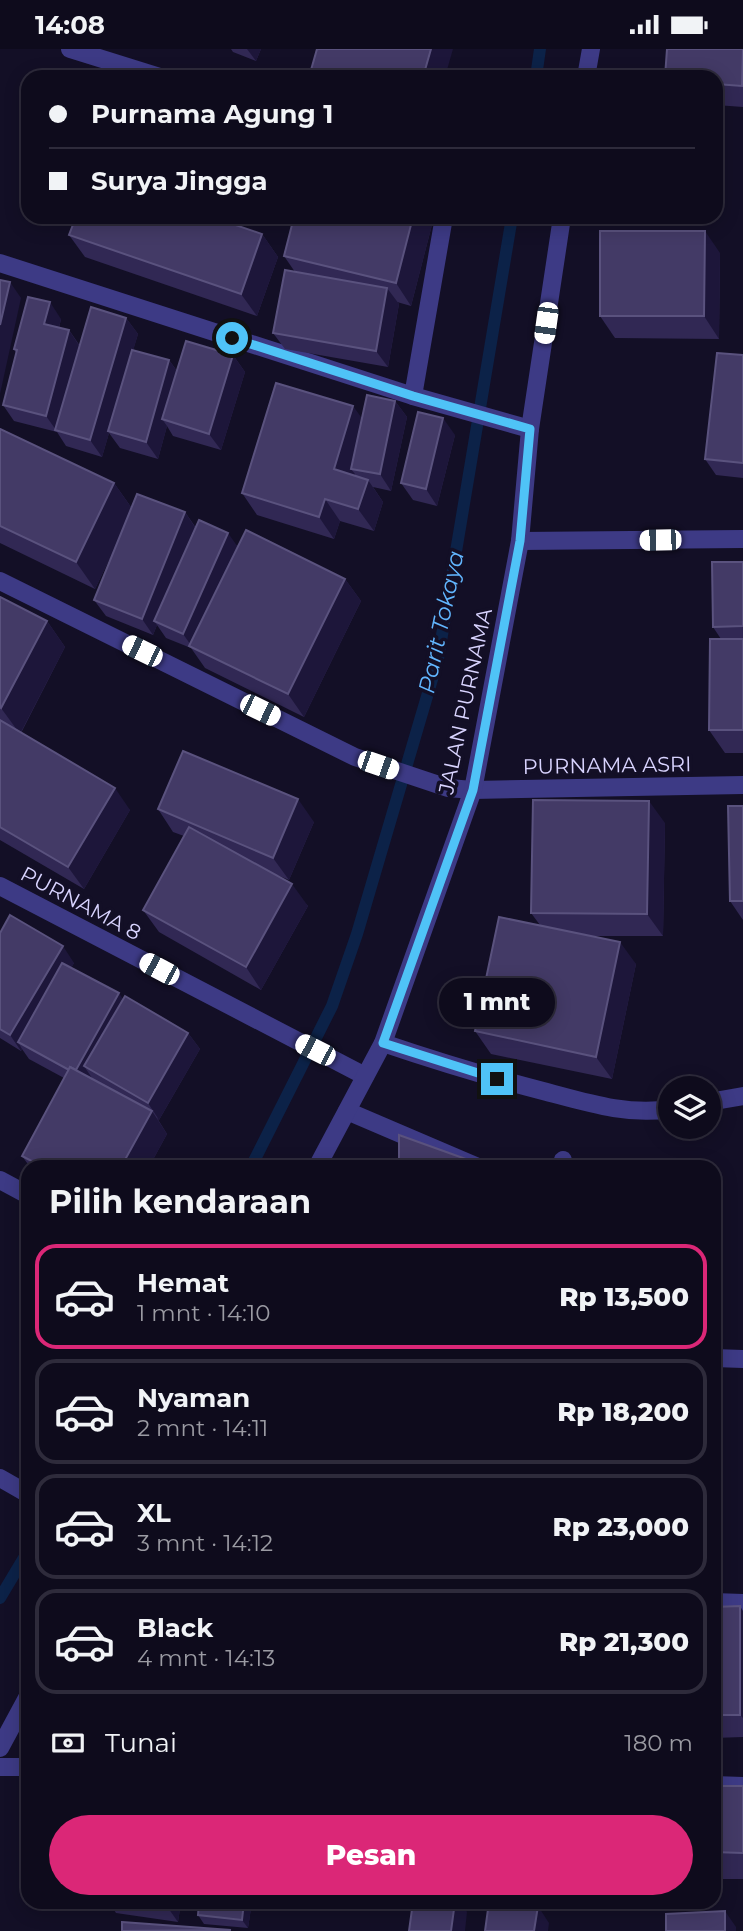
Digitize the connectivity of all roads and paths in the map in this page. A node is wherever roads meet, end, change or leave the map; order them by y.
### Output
1 (70, 49) edge
2 (591, 49) edge
3 (138, 70) edge
4 (587, 70) edge
5 (443, 224) edge
6 (561, 224) edge
7 (0, 263) edge
8 (413, 396) junction
9 (530, 429) junction
10 (743, 539) edge
11 (520, 541) junction
12 (0, 580) edge
13 (743, 785) edge
14 (473, 790) junction
15 (0, 886) edge
16 (383, 1043) junction
17 (361, 1074) junction
18 (743, 1096) edge
19 (721, 1100) edge
20 (658, 1110) edge
21 (347, 1111) junction
22 (321, 1160) edge
23 (462, 1160) edge
24 (0, 1180) edge
25 (21, 1191) edge
26 (721, 1358) edge
27 (743, 1359) edge
28 (0, 1478) edge
29 (21, 1490) edge
30 (721, 1602) edge
31 (743, 1602) edge
32 (21, 1709) edge
33 (0, 1748) edge
34 (0, 1767) edge
35 (21, 1767) edge
36 (721, 1785) edge
37 (743, 1786) edge

1 - 3 street
2 - 4 street
5 - 8 street
6 - 9 street, JALAN PURNAMA
7 - 8 street
8 - 9 street
9 - 11 street, JALAN PURNAMA
10 - 11 street
11 - 14 street, JALAN PURNAMA
12 - 14 street, PURNAMA ASRI
13 - 14 street, PURNAMA ASRI
14 - 16 street, JALAN PURNAMA
15 - 17 street, PURNAMA 8
16 - 17 street, JALAN PURNAMA
16 - 20 street
17 - 21 street, JALAN PURNAMA
18 - 19 street
21 - 22 street, JALAN PURNAMA
21 - 23 street
24 - 25 street
26 - 27 street
28 - 29 street
30 - 31 street
32 - 33 street
34 - 35 street
36 - 37 street

